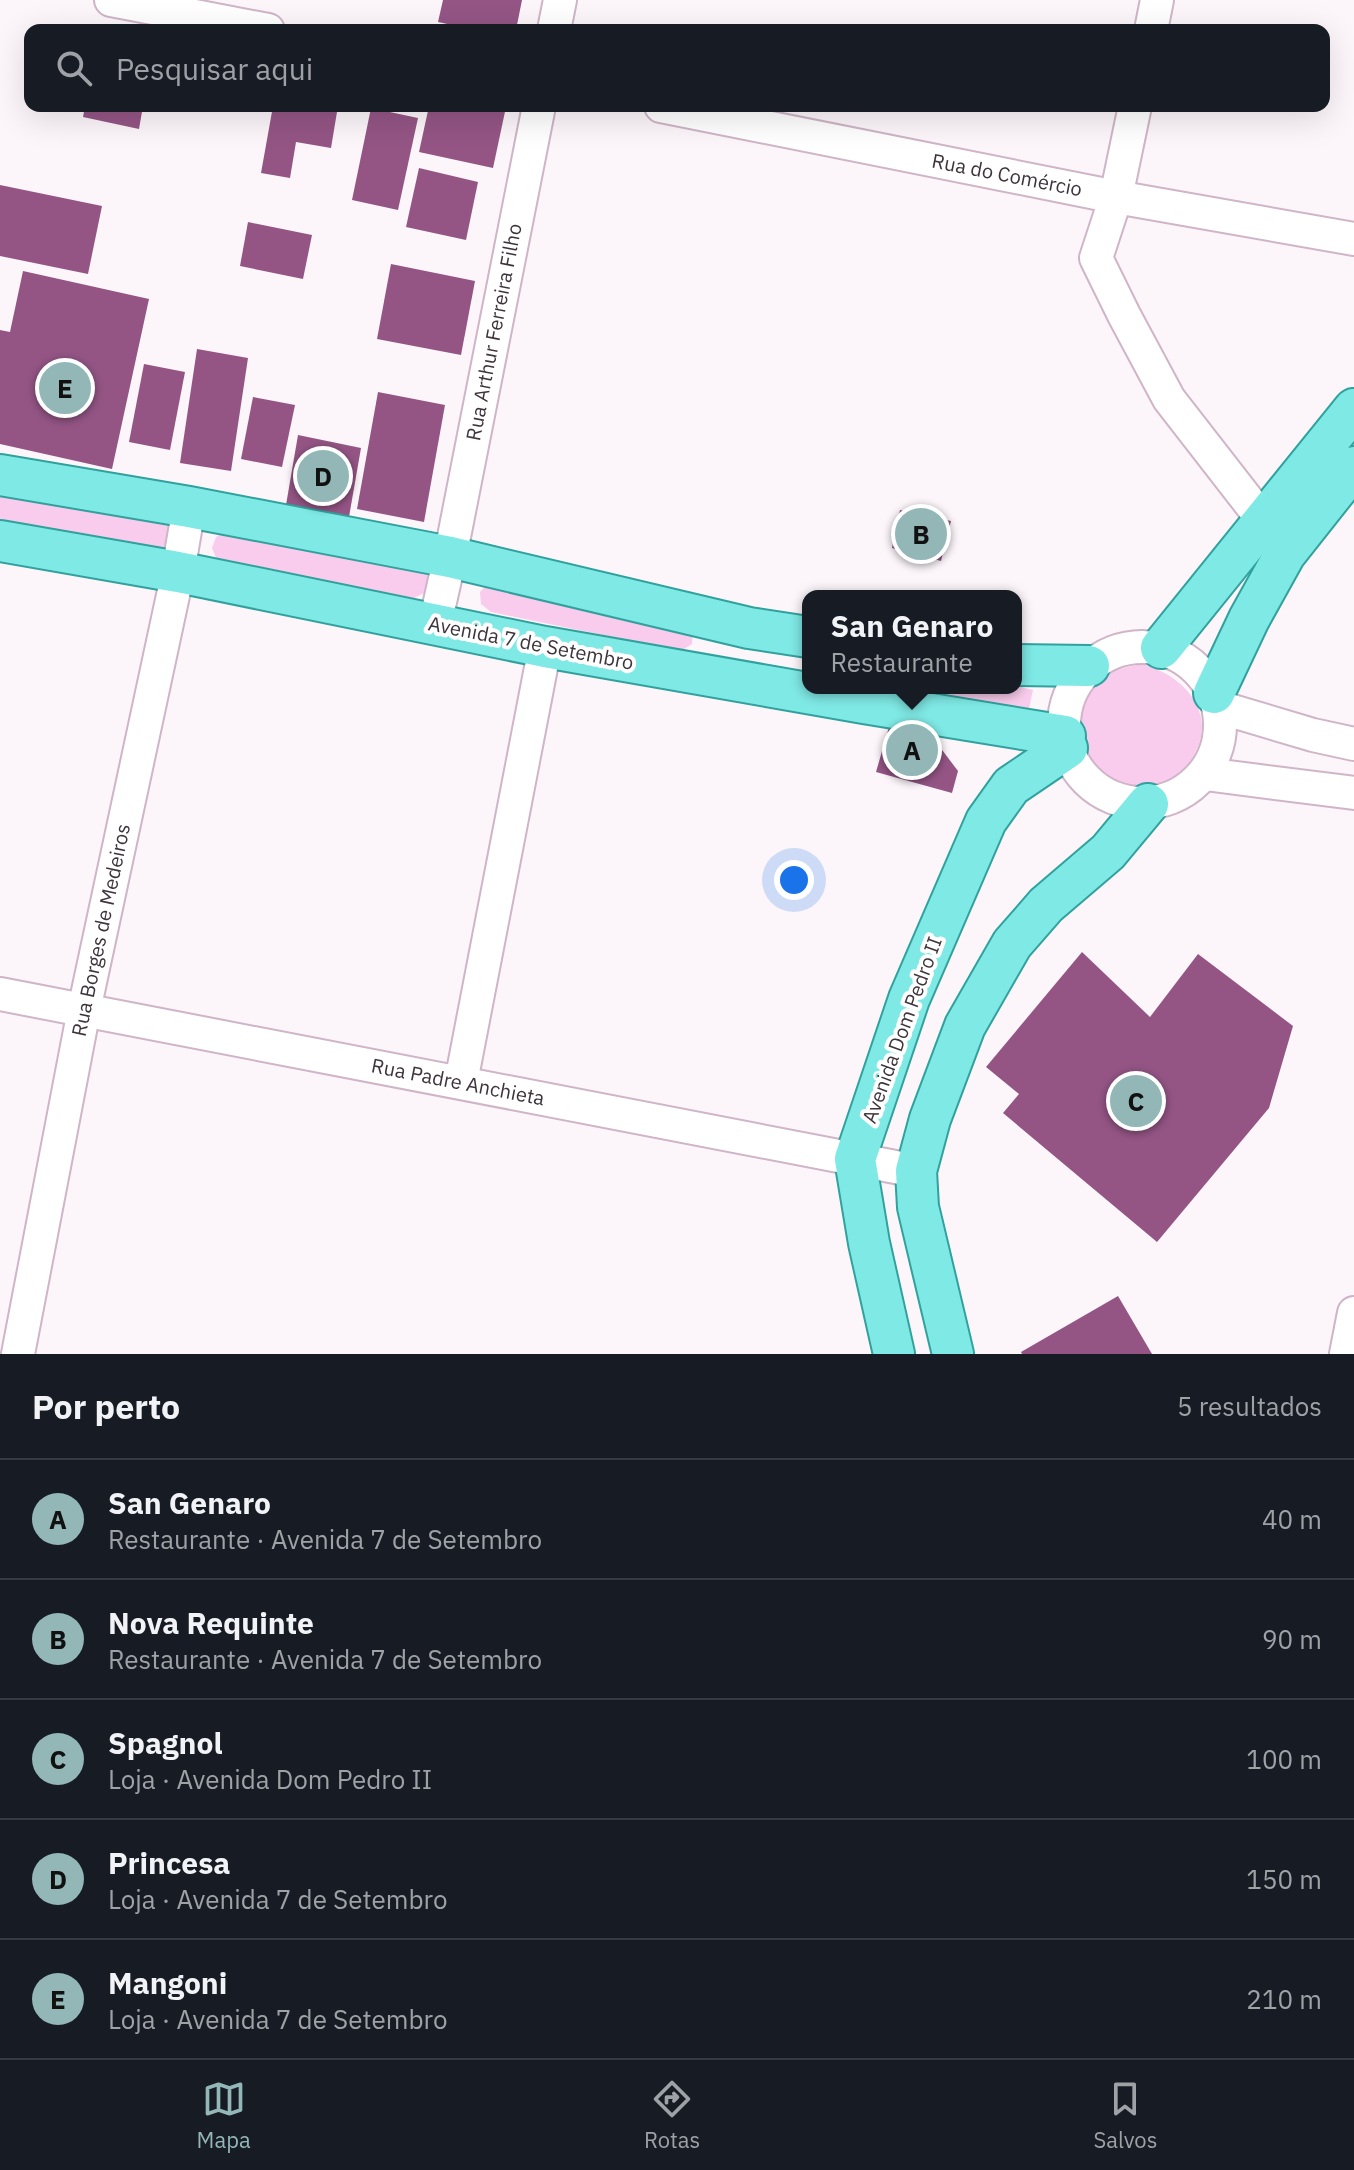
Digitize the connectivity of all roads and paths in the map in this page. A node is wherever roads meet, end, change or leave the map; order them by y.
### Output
1 (111, 0) edge
2 (560, 0) edge
3 (1157, 0) edge
4 (237, 24) edge
5 (555, 24) edge
6 (1152, 24) edge
7 (538, 112) edge
8 (691, 112) edge
9 (1134, 112) edge
10 (1116, 197) junction
11 (1354, 239) edge
12 (1354, 409) edge
13 (1354, 467) edge
14 (0, 475) edge
15 (189, 507) junction
16 (1263, 520) junction
17 (0, 541) edge
18 (1285, 554) junction
19 (450, 557) junction
20 (178, 572) junction
21 (435, 624) junction
22 (749, 628) junction
23 (802, 636) edge
24 (545, 647) junction
25 (1161, 648) junction
26 (1022, 665) edge
27 (1089, 666) junction
28 (737, 681) junction
29 (802, 693) edge
30 (807, 694) edge
31 (1217, 700) junction
32 (1066, 742) junction
33 (1354, 744) edge
34 (1205, 774) junction
35 (1354, 793) edge
36 (1148, 804) junction
37 (0, 994) edge
38 (909, 999) junction
39 (84, 1010) junction
40 (965, 1026) junction
41 (461, 1082) junction
42 (855, 1159) junction
43 (916, 1171) junction
44 (1354, 1313) edge
45 (18, 1354) edge
46 (894, 1354) edge
47 (953, 1354) edge
48 (1346, 1354) edge

1 - 4 street
2 - 5 street
3 - 6 street
7 - 19 street, Rua Arthur Ferreira Filho
8 - 10 street, Rua do Comércio
9 - 10 street
10 - 11 street, Rua do Comércio
10 - 16 street
12 - 16 main road
13 - 18 main road
14 - 15 main road
15 - 19 main road
15 - 20 street, Rua Borges de Medeiros
16 - 18 street
16 - 25 main road
17 - 20 main road, Avenida 7 de Setembro
18 - 31 main road
19 - 21 street, Rua Arthur Ferreira Filho
19 - 22 main road
20 - 21 main road, Avenida 7 de Setembro
20 - 39 street, Rua Borges de Medeiros
21 - 24 main road, Avenida 7 de Setembro
22 - 23 main road
22 - 28 main road
24 - 28 main road, Avenida 7 de Setembro
24 - 41 street
25 - 27 street
25 - 31 street
26 - 27 main road
27 - 32 street
28 - 29 main road, Avenida 7 de Setembro
30 - 32 main road, Avenida 7 de Setembro
31 - 33 street
31 - 34 street
32 - 36 street
32 - 38 main road, Avenida Dom Pedro II
34 - 35 street
34 - 36 street
36 - 40 main road
37 - 39 street, Rua Padre Anchieta
38 - 40 main road
38 - 42 main road, Avenida Dom Pedro II
39 - 41 street, Rua Padre Anchieta
39 - 45 street, Rua Borges de Medeiros
40 - 43 main road
41 - 42 street, Rua Padre Anchieta
42 - 43 street, Rua Padre Anchieta
42 - 46 main road, Avenida Dom Pedro II
43 - 47 main road
44 - 48 street

